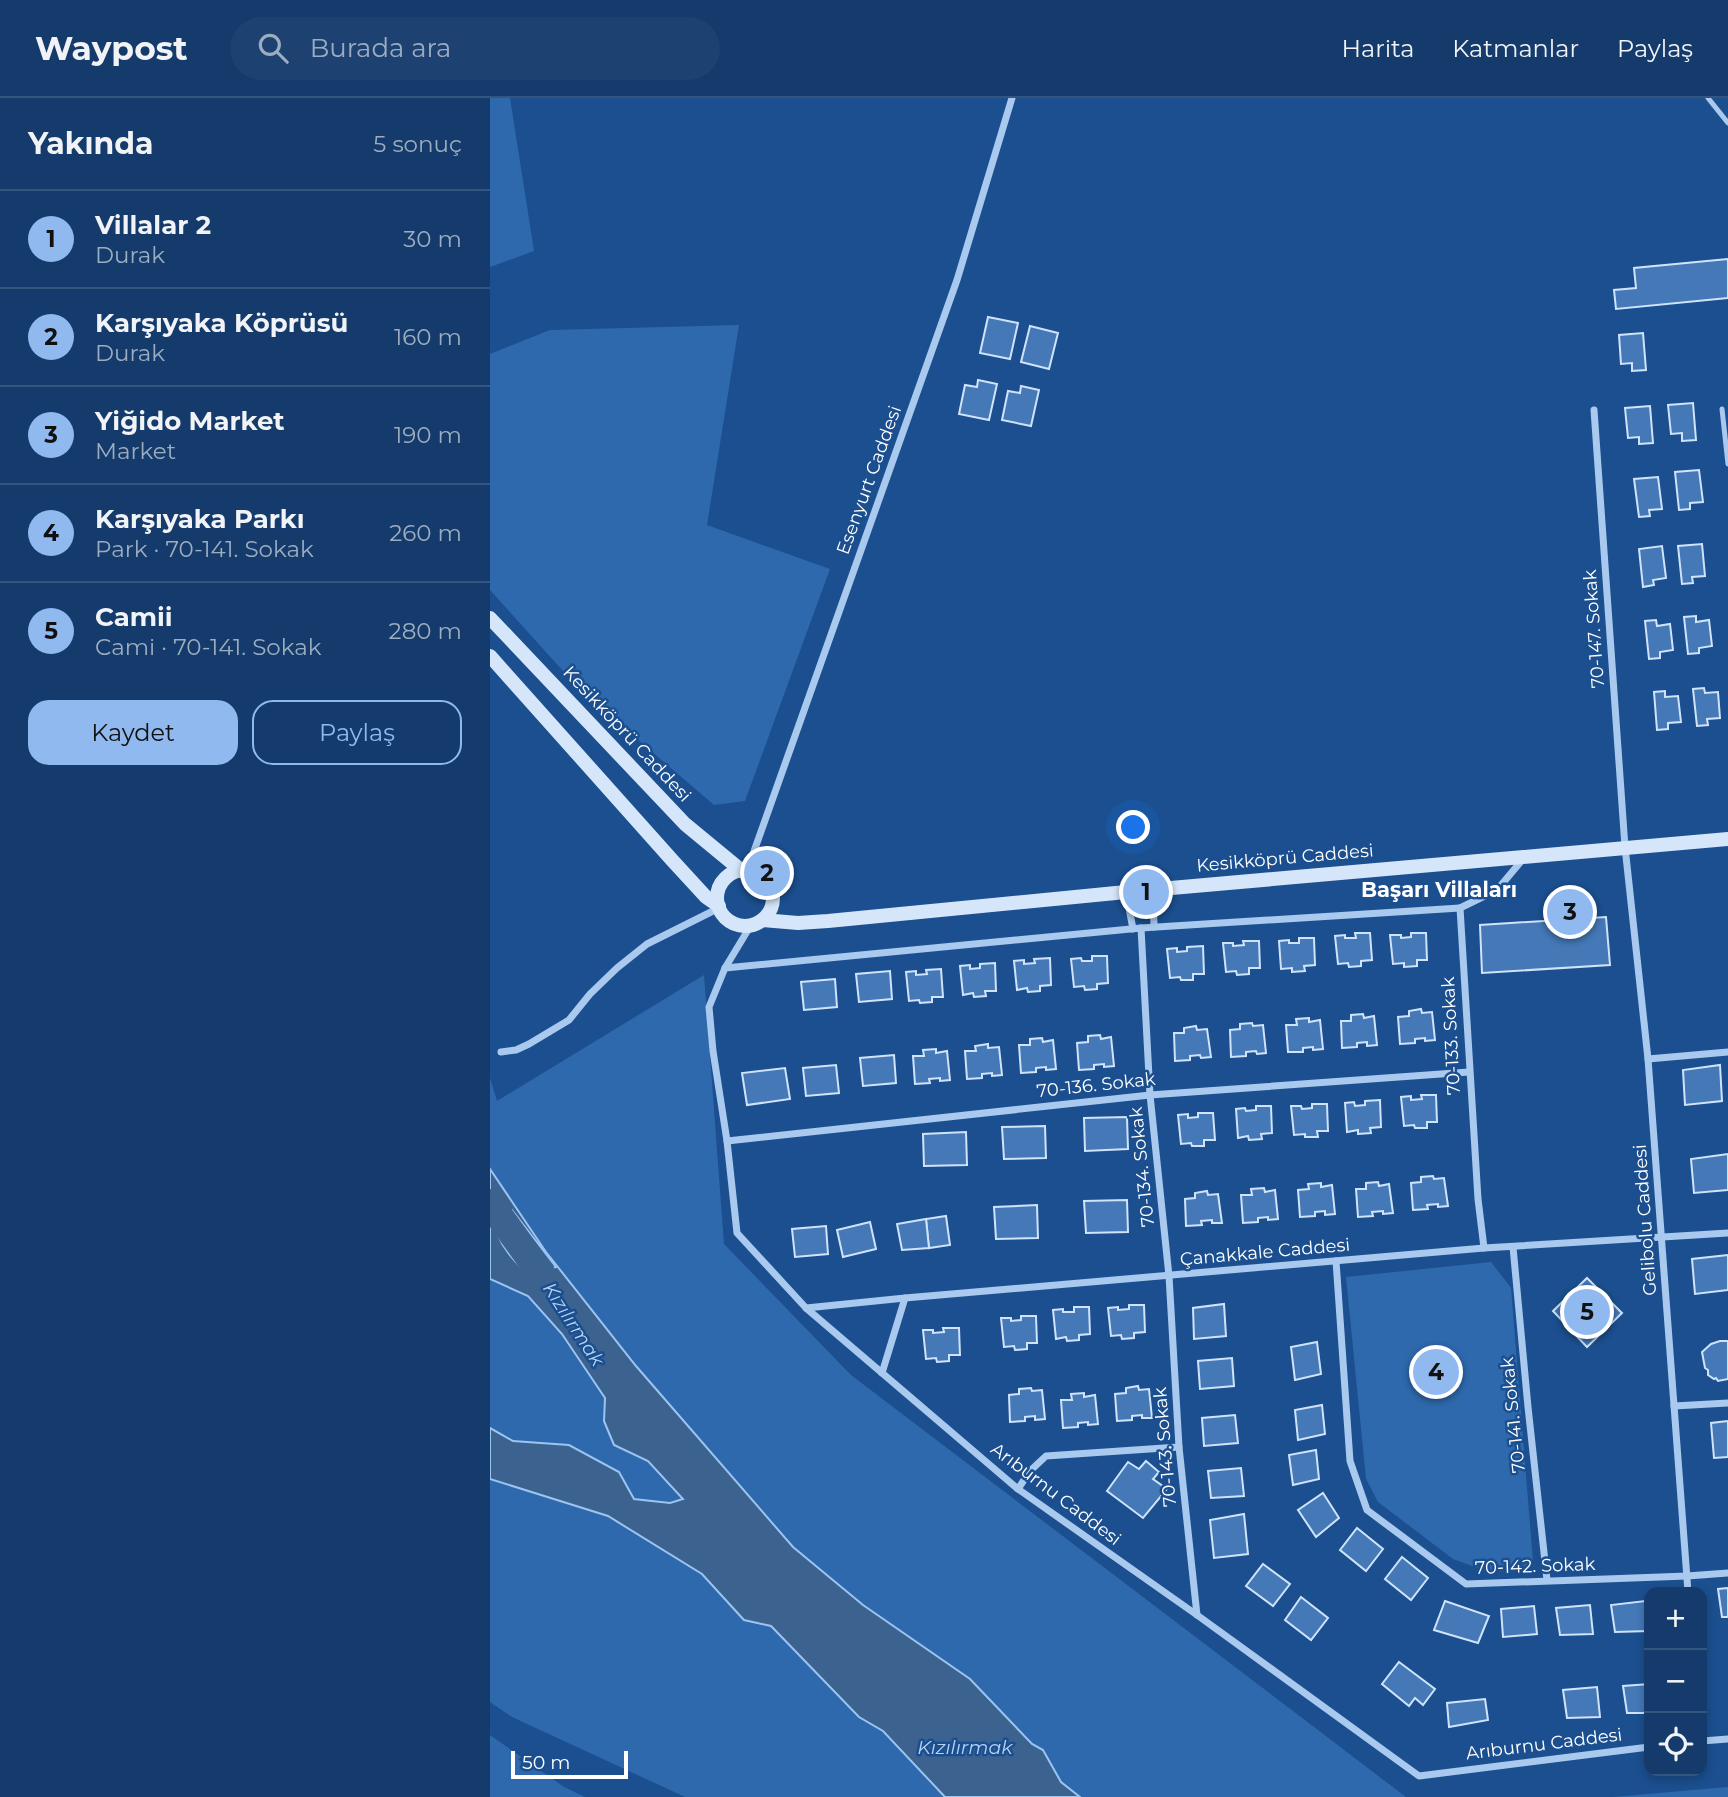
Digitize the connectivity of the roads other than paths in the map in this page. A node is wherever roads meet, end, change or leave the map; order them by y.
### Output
1 (1012, 98) edge
2 (1708, 98) edge
3 (1728, 123) edge
4 (1722, 409) dead end
5 (1594, 410) dead end
6 (1728, 464) edge
7 (490, 618) edge
8 (490, 656) edge
9 (1728, 839) edge
10 (1625, 846) junction
11 (1526, 855) junction
12 (744, 871) junction
13 (1153, 890) junction
14 (1126, 892) junction
15 (719, 907) junction
16 (1460, 908) junction
17 (757, 923) junction
18 (1154, 927) junction
19 (1137, 928) junction
20 (724, 968) junction
21 (501, 1052) dead end
22 (1728, 1052) edge
23 (1648, 1059) junction
24 (1469, 1072) junction
25 (1150, 1095) junction
26 (727, 1142) junction
27 (1728, 1233) edge
28 (1662, 1238) junction
29 (1513, 1247) junction
30 (1484, 1248) junction
31 (1336, 1261) junction
32 (1169, 1276) junction
33 (905, 1298) junction
34 (806, 1308) junction
35 (882, 1373) junction
36 (1728, 1403) edge
37 (1674, 1406) junction
38 (1179, 1447) junction
39 (1018, 1489) junction
40 (1728, 1573) edge
41 (1687, 1576) junction
42 (1546, 1580) junction
43 (1688, 1587) edge
44 (1197, 1615) junction
45 (1728, 1739) edge
46 (1707, 1741) edge
47 (1644, 1748) edge

1 - 12 street, Esenyurt Caddesi
2 - 3 lane
4 - 6 lane
5 - 10 street, 70-147. Sokak
7 - 12 street, Kesikköprü Caddesi
8 - 15 street
9 - 10 street, Kesikköprü Caddesi
10 - 11 street, Kesikköprü Caddesi
10 - 23 street, Gelibolu Caddesi
11 - 13 street, Kesikköprü Caddesi
11 - 16 street
12 - 15 street
12 - 17 street
13 - 14 street, Kesikköprü Caddesi
13 - 18 street
14 - 17 street, Kesikköprü Caddesi
14 - 19 street, 70-134. Sokak
15 - 17 street
15 - 21 street
16 - 18 street
16 - 24 street, 70-133. Sokak
17 - 20 street, Arıburnu Caddesi
18 - 19 street
19 - 20 street
19 - 25 street, 70-134. Sokak
20 - 26 street, Arıburnu Caddesi
22 - 23 street
23 - 28 street, Gelibolu Caddesi
24 - 25 street, 70-136. Sokak
24 - 30 street, 70-133. Sokak
25 - 26 street, 70-136. Sokak
25 - 32 street, 70-134. Sokak
26 - 34 street, Arıburnu Caddesi
27 - 28 street, Çanakkale Caddesi
28 - 29 street, Çanakkale Caddesi
28 - 37 street, Gelibolu Caddesi
29 - 30 street, Çanakkale Caddesi
29 - 42 street, 70-141. Sokak
30 - 31 street, Çanakkale Caddesi
31 - 32 street, Çanakkale Caddesi
31 - 42 street, 70-142. Sokak
32 - 33 street, Çanakkale Caddesi
32 - 38 street, 70-143. Sokak
33 - 34 street, Çanakkale Caddesi
33 - 35 street
34 - 35 street, Arıburnu Caddesi
35 - 39 street, Arıburnu Caddesi
36 - 37 street
37 - 41 street, Gelibolu Caddesi
38 - 39 street
38 - 44 street, 70-143. Sokak
39 - 44 street, Arıburnu Caddesi
40 - 41 street, 70-142. Sokak
41 - 42 street, 70-142. Sokak
41 - 43 street, Gelibolu Caddesi
44 - 47 street, Arıburnu Caddesi
45 - 46 street

